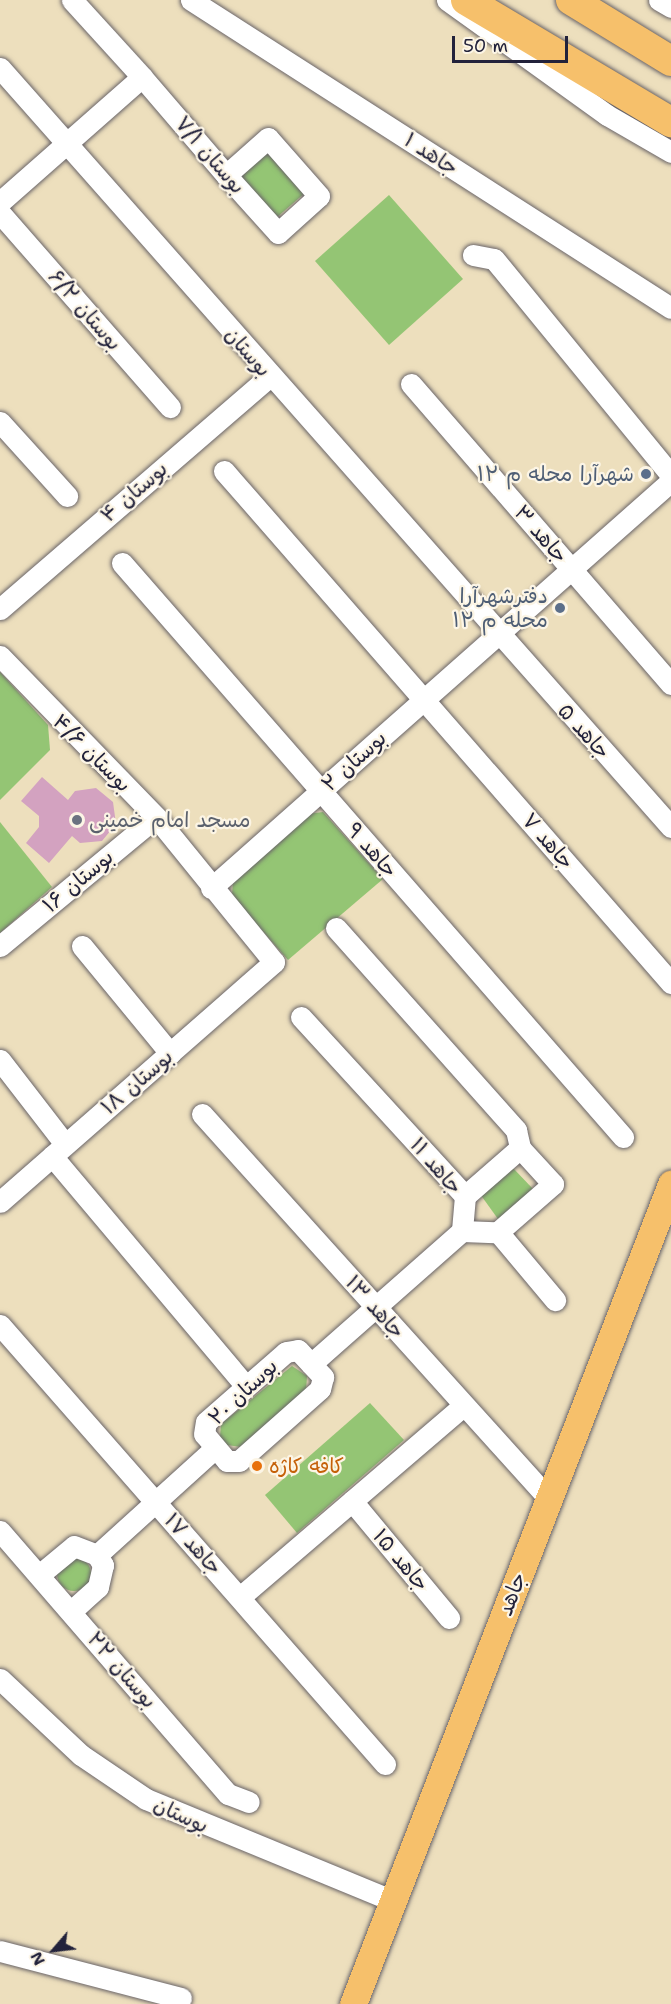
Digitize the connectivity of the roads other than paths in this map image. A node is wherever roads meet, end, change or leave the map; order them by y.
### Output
1 (72, 0) edge
2 (191, 0) edge
3 (447, 0) edge
4 (466, 0) edge
5 (571, 0) edge
6 (659, 0) edge
7 (671, 7) edge
8 (671, 61) edge
9 (0, 68) edge
10 (142, 77) junction
11 (671, 122) edge
12 (68, 145) junction
13 (671, 152) edge
14 (226, 175) junction
15 (0, 202) edge
16 (0, 213) edge
17 (473, 255) dead end
18 (671, 308) edge
19 (269, 377) junction
20 (411, 384) dead end
21 (170, 407) dead end
22 (0, 422) edge
23 (224, 471) dead end
24 (671, 475) edge
25 (671, 481) edge
26 (66, 496) dead end
27 (122, 563) dead end
28 (571, 569) junction
29 (0, 609) edge
30 (497, 634) junction
31 (0, 656) edge
32 (671, 684) edge
33 (425, 699) junction
34 (321, 791) junction
35 (156, 817) junction
36 (671, 827) edge
37 (211, 888) junction
38 (336, 928) dead end
39 (0, 946) edge
40 (82, 946) dead end
41 (274, 962) joint
42 (671, 983) edge
43 (302, 1017) dead end
44 (170, 1053) junction
45 (0, 1060) edge
46 (202, 1114) dead end
47 (623, 1137) dead end
48 (520, 1148) junction
49 (59, 1150) junction
50 (671, 1184) edge
51 (465, 1196) junction
52 (0, 1202) edge
53 (462, 1231) junction
54 (498, 1232) junction
55 (555, 1300) dead end
56 (375, 1308) junction
57 (0, 1325) edge
58 (311, 1364) junction
59 (246, 1386) junction
60 (463, 1406) junction
61 (215, 1448) junction
62 (549, 1499) junction
63 (352, 1501) junction
64 (156, 1502) junction
65 (0, 1531) edge
66 (97, 1555) junction
67 (39, 1575) junction
68 (240, 1597) junction
69 (71, 1611) junction
70 (449, 1618) dead end
71 (0, 1679) edge
72 (385, 1764) dead end
73 (249, 1802) dead end
74 (393, 1901) junction
75 (0, 1951) edge
76 (181, 1998) dead end
77 (353, 2004) edge

1 - 10 street, بوستان ۷/۱
2 - 18 street, جاهد ۱
3 - 13 street
4 - 11 highway
5 - 8 highway
6 - 7 street
9 - 12 street, بوستان
10 - 12 street
10 - 14 street, بوستان ۷/۱
12 - 15 street
12 - 19 street, بوستان
14 - 14 street, بوستان ۷/۱
16 - 21 street, بوستان ۶/۲
17 - 24 street
19 - 29 street, بوستان ۴
19 - 30 street, بوستان
20 - 28 street, جاهد ۳
22 - 26 street
23 - 33 street, جاهد ۷
25 - 28 street, بوستان ۲
27 - 34 street, جاهد ۹
28 - 30 street, بوستان ۲
28 - 32 street, جاهد ۳
30 - 33 street, بوستان ۲
30 - 36 street, جاهد ۵
31 - 35 street, بوستان ۴/۶
33 - 34 street, بوستان ۲
33 - 42 street, جاهد ۷
34 - 37 street, بوستان ۲
34 - 47 street, جاهد ۹
35 - 37 street, بوستان ۴/۶
35 - 39 street, بوستان ۱۶
37 - 41 street, بوستان ۴/۶
38 - 48 street
40 - 44 street
41 - 44 street, بوستان ۱۸
43 - 51 street, جاهد ۱۱
44 - 49 street, بوستان ۱۸
45 - 49 street
46 - 56 street, جاهد ۱۳
48 - 51 street
48 - 54 street
49 - 52 street, بوستان ۱۸
49 - 59 street
50 - 62 main road, جاهد
51 - 53 street, جاهد ۱۱
53 - 54 street
53 - 56 street
54 - 55 street
56 - 58 street
56 - 60 street, جاهد ۱۳
57 - 64 street, جاهد ۱۷
58 - 59 street, بوستان ۲۰
58 - 61 street, بوستان ۲۰
59 - 61 street, بوستان ۲۰
60 - 62 street, جاهد ۱۳
60 - 63 street
61 - 64 street, بوستان ۲۰
62 - 74 main road, جاهد
63 - 68 street
63 - 70 street, جاهد ۱۵
64 - 66 street, بوستان ۲۰
64 - 68 street, جاهد ۱۷
65 - 67 street, بوستان ۲۲
66 - 67 street
66 - 69 street
67 - 69 street, بوستان ۲۲
68 - 72 street, جاهد ۱۷
69 - 73 street, بوستان ۲۲
71 - 74 street, بوستان
74 - 77 main road, جاهد
75 - 76 street

